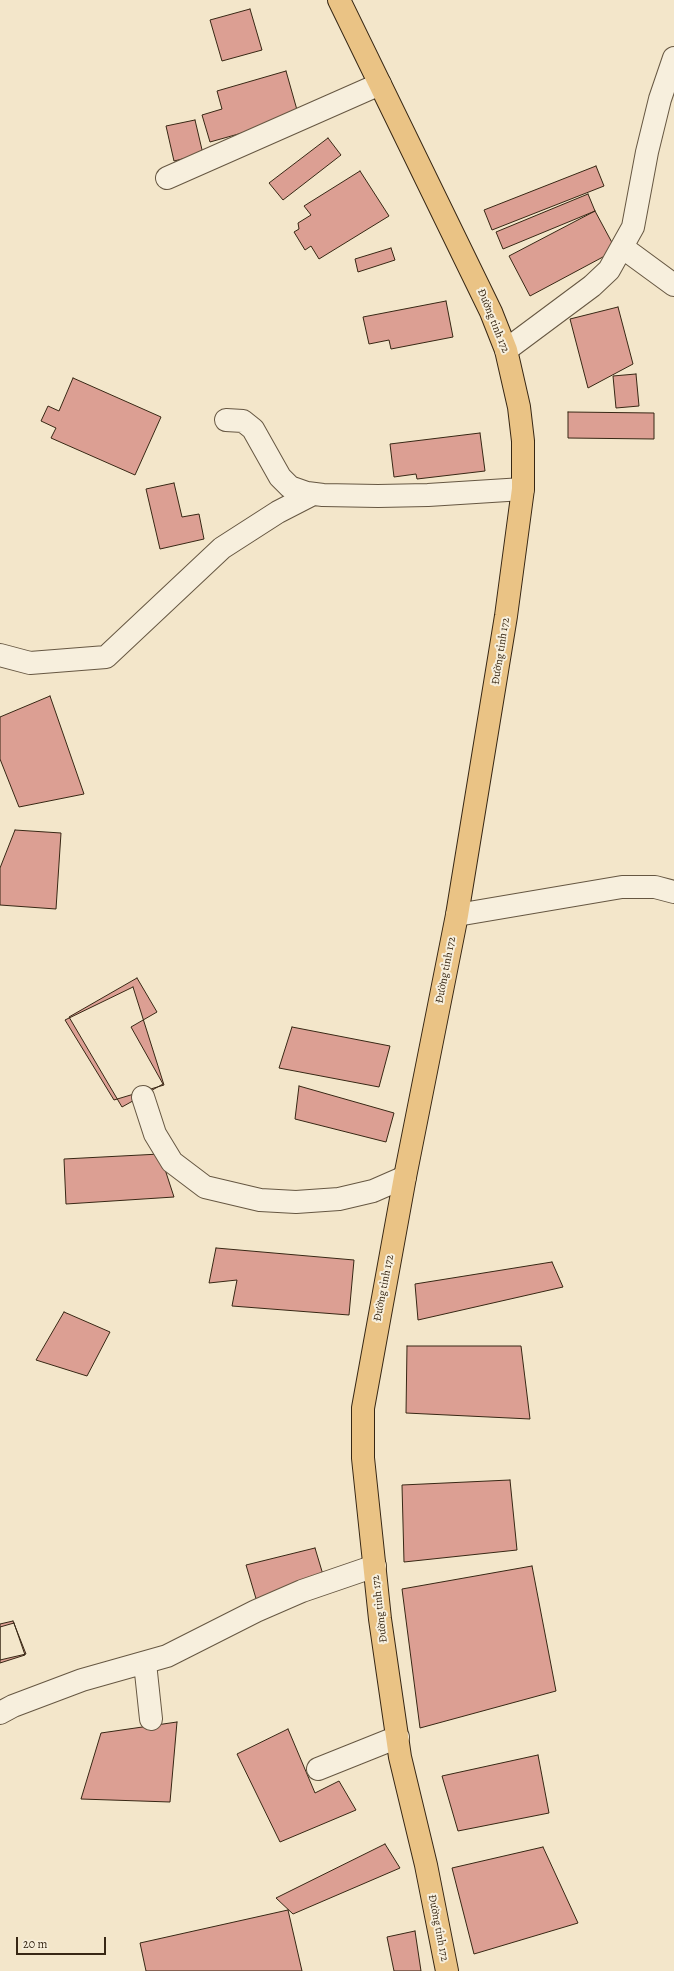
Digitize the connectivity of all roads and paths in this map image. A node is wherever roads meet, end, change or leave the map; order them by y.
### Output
1 (338, 0) edge
2 (674, 58) edge
3 (380, 84) junction
4 (167, 178) dead end
5 (622, 247) junction
6 (674, 284) edge
7 (506, 350) junction
8 (226, 420) dead end
9 (523, 489) junction
10 (314, 494) junction
11 (0, 655) edge
12 (668, 888) edge
13 (457, 914) junction
14 (143, 1097) dead end
15 (405, 1177) junction
16 (375, 1566) junction
17 (145, 1663) junction
18 (0, 1713) edge
19 (150, 1719) dead end
20 (398, 1737) junction
21 (318, 1769) dead end
22 (447, 1971) edge

1 - 3 main road, Đường tỉnh 172
2 - 5 street
3 - 4 street
3 - 7 main road, Đường tỉnh 172
5 - 6 street
5 - 7 street
7 - 9 main road, Đường tỉnh 172
8 - 10 street
9 - 10 street
9 - 13 main road, Đường tỉnh 172
10 - 11 street
12 - 13 street
13 - 15 main road, Đường tỉnh 172
14 - 15 street
15 - 16 main road, Đường tỉnh 172
16 - 17 street
16 - 20 main road, Đường tỉnh 172
17 - 18 street
17 - 19 street
20 - 21 street
20 - 22 main road, Đường tỉnh 172

